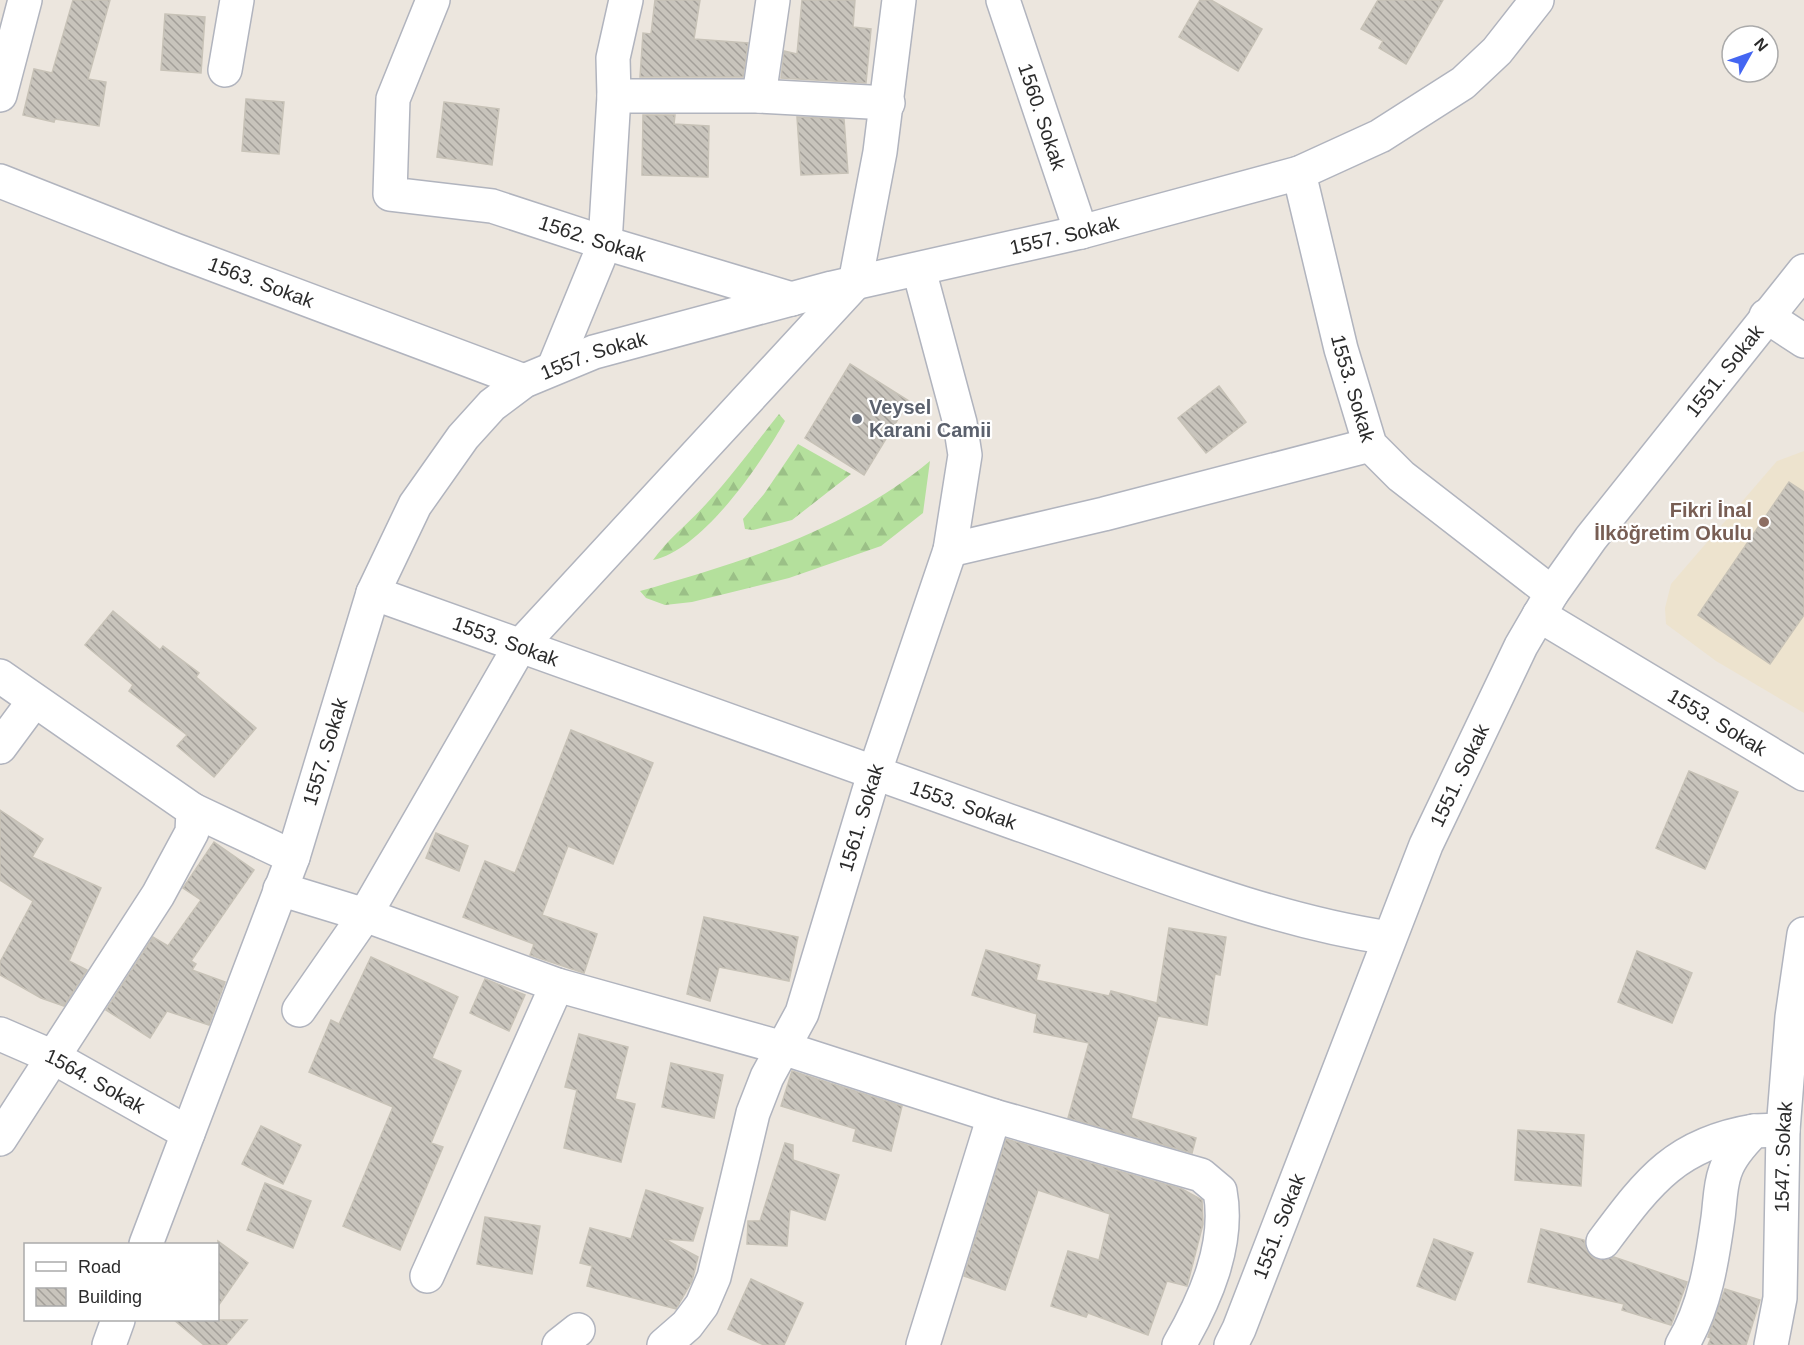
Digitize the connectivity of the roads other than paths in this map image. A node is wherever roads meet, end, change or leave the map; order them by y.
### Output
1 (25, 0) edge
2 (237, 0) edge
3 (433, 0) edge
4 (626, 0) edge
5 (773, 0) edge
6 (899, 0) edge
7 (1003, 0) edge
8 (1524, 4) edge
9 (225, 70) dead end
10 (0, 95) edge
11 (614, 96) junction
12 (759, 96) junction
13 (888, 104) junction
14 (1299, 173) junction
15 (0, 181) edge
16 (1081, 232) junction
17 (604, 243) junction
18 (919, 270) junction
19 (1804, 272) edge
20 (855, 284) junction
21 (792, 299) junction
22 (1766, 316) junction
23 (1804, 341) edge
24 (554, 367) junction
25 (524, 381) junction
26 (1370, 445) junction
27 (950, 550) junction
28 (373, 592) junction
29 (1546, 604) junction
30 (520, 646) junction
31 (0, 676) edge
32 (34, 701) junction
33 (0, 747) edge
34 (874, 774) junction
35 (1804, 774) edge
36 (193, 810) junction
37 (293, 857) junction
38 (280, 889) junction
39 (365, 915) junction
40 (1804, 934) edge
41 (1389, 938) junction
42 (557, 986) junction
43 (299, 1010) dead end
44 (0, 1034) edge
45 (783, 1048) junction
46 (53, 1057) junction
47 (994, 1116) junction
48 (1768, 1130) junction
49 (188, 1133) junction
50 (0, 1139) edge
51 (1603, 1242) dead end
52 (147, 1243) edge
53 (427, 1276) dead end
54 (118, 1321) edge
55 (109, 1345) edge
56 (664, 1345) edge
57 (923, 1345) edge
58 (1179, 1345) edge
59 (1231, 1345) edge
60 (1682, 1345) edge
61 (1771, 1345) edge

1 - 10 street
2 - 9 street
3 - 17 street, 1562. Sokak
4 - 11 street
5 - 12 street
6 - 13 street
7 - 16 street, 1560. Sokak
8 - 14 street, 1557. Sokak
11 - 12 street
11 - 17 street
12 - 13 street
13 - 20 street
14 - 16 street, 1557. Sokak
14 - 26 street, 1553. Sokak
15 - 25 street, 1563. Sokak
16 - 18 street, 1557. Sokak
17 - 21 street, 1562. Sokak
17 - 24 street
18 - 20 street, 1557. Sokak
18 - 27 street, 1561. Sokak
19 - 22 street, 1551. Sokak
20 - 21 street, 1557. Sokak
20 - 30 street
21 - 24 street, 1557. Sokak
22 - 23 street
22 - 29 street, 1551. Sokak
24 - 25 street, 1557. Sokak
25 - 28 street, 1557. Sokak
26 - 27 street
26 - 29 street, 1553. Sokak
27 - 34 street, 1561. Sokak
28 - 30 street, 1553. Sokak
28 - 37 street, 1557. Sokak
29 - 35 street, 1553. Sokak
29 - 41 street, 1551. Sokak
30 - 34 street, 1553. Sokak
30 - 39 street
31 - 32 street
32 - 33 street
32 - 36 street
34 - 41 street, 1553. Sokak
34 - 45 street, 1561. Sokak
36 - 37 street
36 - 46 street
37 - 38 street, 1557. Sokak
38 - 39 street
38 - 49 street, 1557. Sokak
39 - 42 street
39 - 43 street
40 - 48 street, 1547. Sokak
41 - 59 street, 1551. Sokak
42 - 45 street
42 - 53 street
44 - 46 street, 1564. Sokak
45 - 47 street
45 - 56 street, 1561. Sokak
46 - 49 street, 1564. Sokak
46 - 50 street
47 - 57 street
47 - 58 street
48 - 51 street
48 - 60 street
48 - 61 street, 1547. Sokak
49 - 52 street, 1557. Sokak
54 - 55 street

